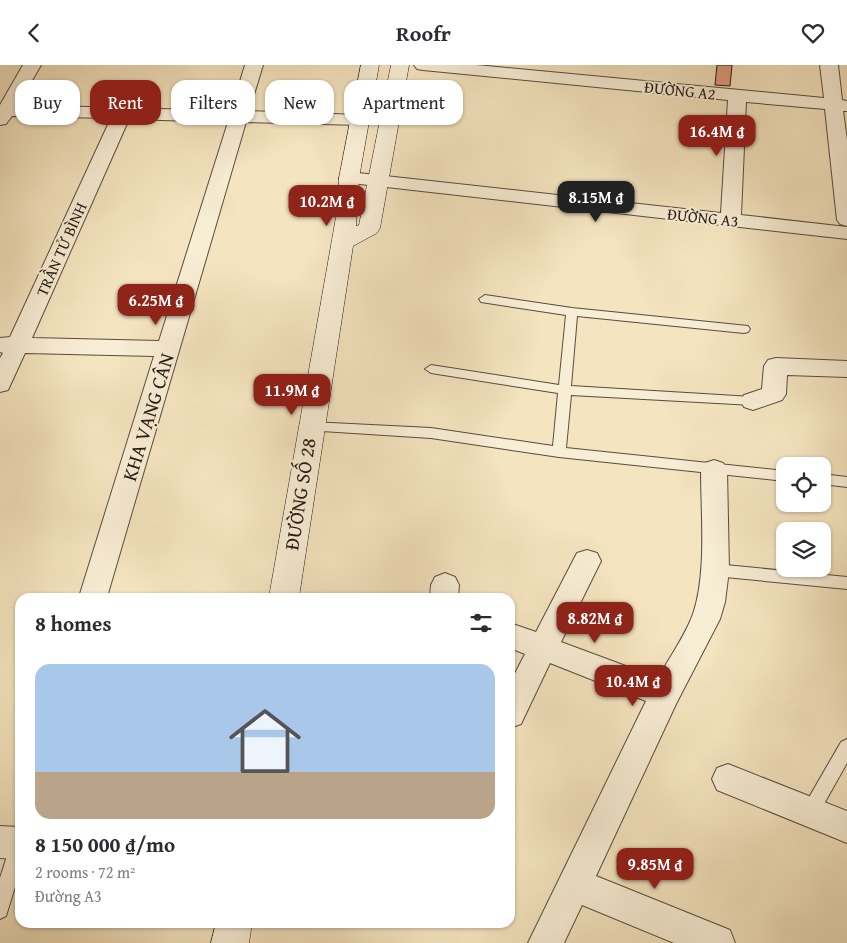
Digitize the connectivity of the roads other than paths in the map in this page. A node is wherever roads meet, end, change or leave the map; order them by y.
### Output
1 (32, 65) edge
2 (254, 65) edge
3 (370, 65) edge
4 (400, 65) edge
5 (423, 65) edge
6 (829, 65) edge
7 (249, 80) edge
8 (368, 80) edge
9 (737, 96) junction
10 (841, 106) edge
11 (2, 114) edge
12 (90, 114) edge
13 (255, 118) edge
14 (344, 120) edge
15 (117, 125) edge
16 (236, 125) edge
17 (360, 125) edge
18 (350, 178) junction
19 (378, 181) junction
20 (847, 220) edge
21 (731, 221) junction
22 (847, 233) edge
23 (343, 243) junction
24 (485, 299) dead end
25 (572, 312) junction
26 (744, 329) dead end
27 (9, 345) edge
28 (168, 349) junction
29 (431, 369) dead end
30 (847, 369) edge
31 (0, 384) edge
32 (564, 389) junction
33 (753, 401) joint
34 (311, 427) junction
35 (559, 452) junction
36 (714, 470) junction
37 (776, 475) edge
38 (831, 480) edge
39 (847, 482) edge
40 (587, 561) dead end
41 (714, 570) junction
42 (847, 583) edge
43 (94, 593) edge
44 (285, 593) edge
45 (515, 637) edge
46 (544, 648) junction
47 (665, 694) junction
48 (515, 704) edge
49 (847, 747) edge
50 (728, 779) dead end
51 (810, 813) junction
52 (847, 827) edge
53 (15, 842) edge
54 (574, 884) junction
55 (0, 910) edge
56 (233, 928) edge
57 (230, 943) edge
58 (546, 943) edge
59 (717, 943) edge

1 - 11 street
2 - 7 street, KHA VẠNG CÂN
3 - 8 street, ĐƯỜNG SỐ 28
4 - 19 street
5 - 9 street, ĐƯỜNG A2
6 - 10 street
9 - 10 street, ĐƯỜNG A2
9 - 21 street
10 - 20 street
11 - 12 street
13 - 14 street
15 - 27 street, TRẦN TỬ BÌNH
16 - 28 street, KHA VẠNG CÂN
17 - 18 street, ĐƯỜNG SỐ 28
18 - 19 street, ĐƯỜNG A3
18 - 23 street, ĐƯỜNG SỐ 28
19 - 21 street, ĐƯỜNG A3
19 - 23 street
21 - 22 street, ĐƯỜNG A3
23 - 34 street, ĐƯỜNG SỐ 28
24 - 25 lane
25 - 26 lane
25 - 32 lane
27 - 28 street
27 - 31 street, TRẦN TỬ BÌNH
28 - 43 street, KHA VẠNG CÂN
29 - 32 lane
30 - 33 street
32 - 33 lane
32 - 35 lane
34 - 35 lane
34 - 44 street, ĐƯỜNG SỐ 28
35 - 36 lane
36 - 37 lane
36 - 41 street
38 - 39 lane
40 - 46 street
41 - 42 lane
41 - 47 street
45 - 46 street
46 - 47 street
46 - 48 street
47 - 54 street
49 - 51 lane
50 - 51 street
51 - 52 street
53 - 55 lane
54 - 58 street
54 - 59 street
56 - 57 street

